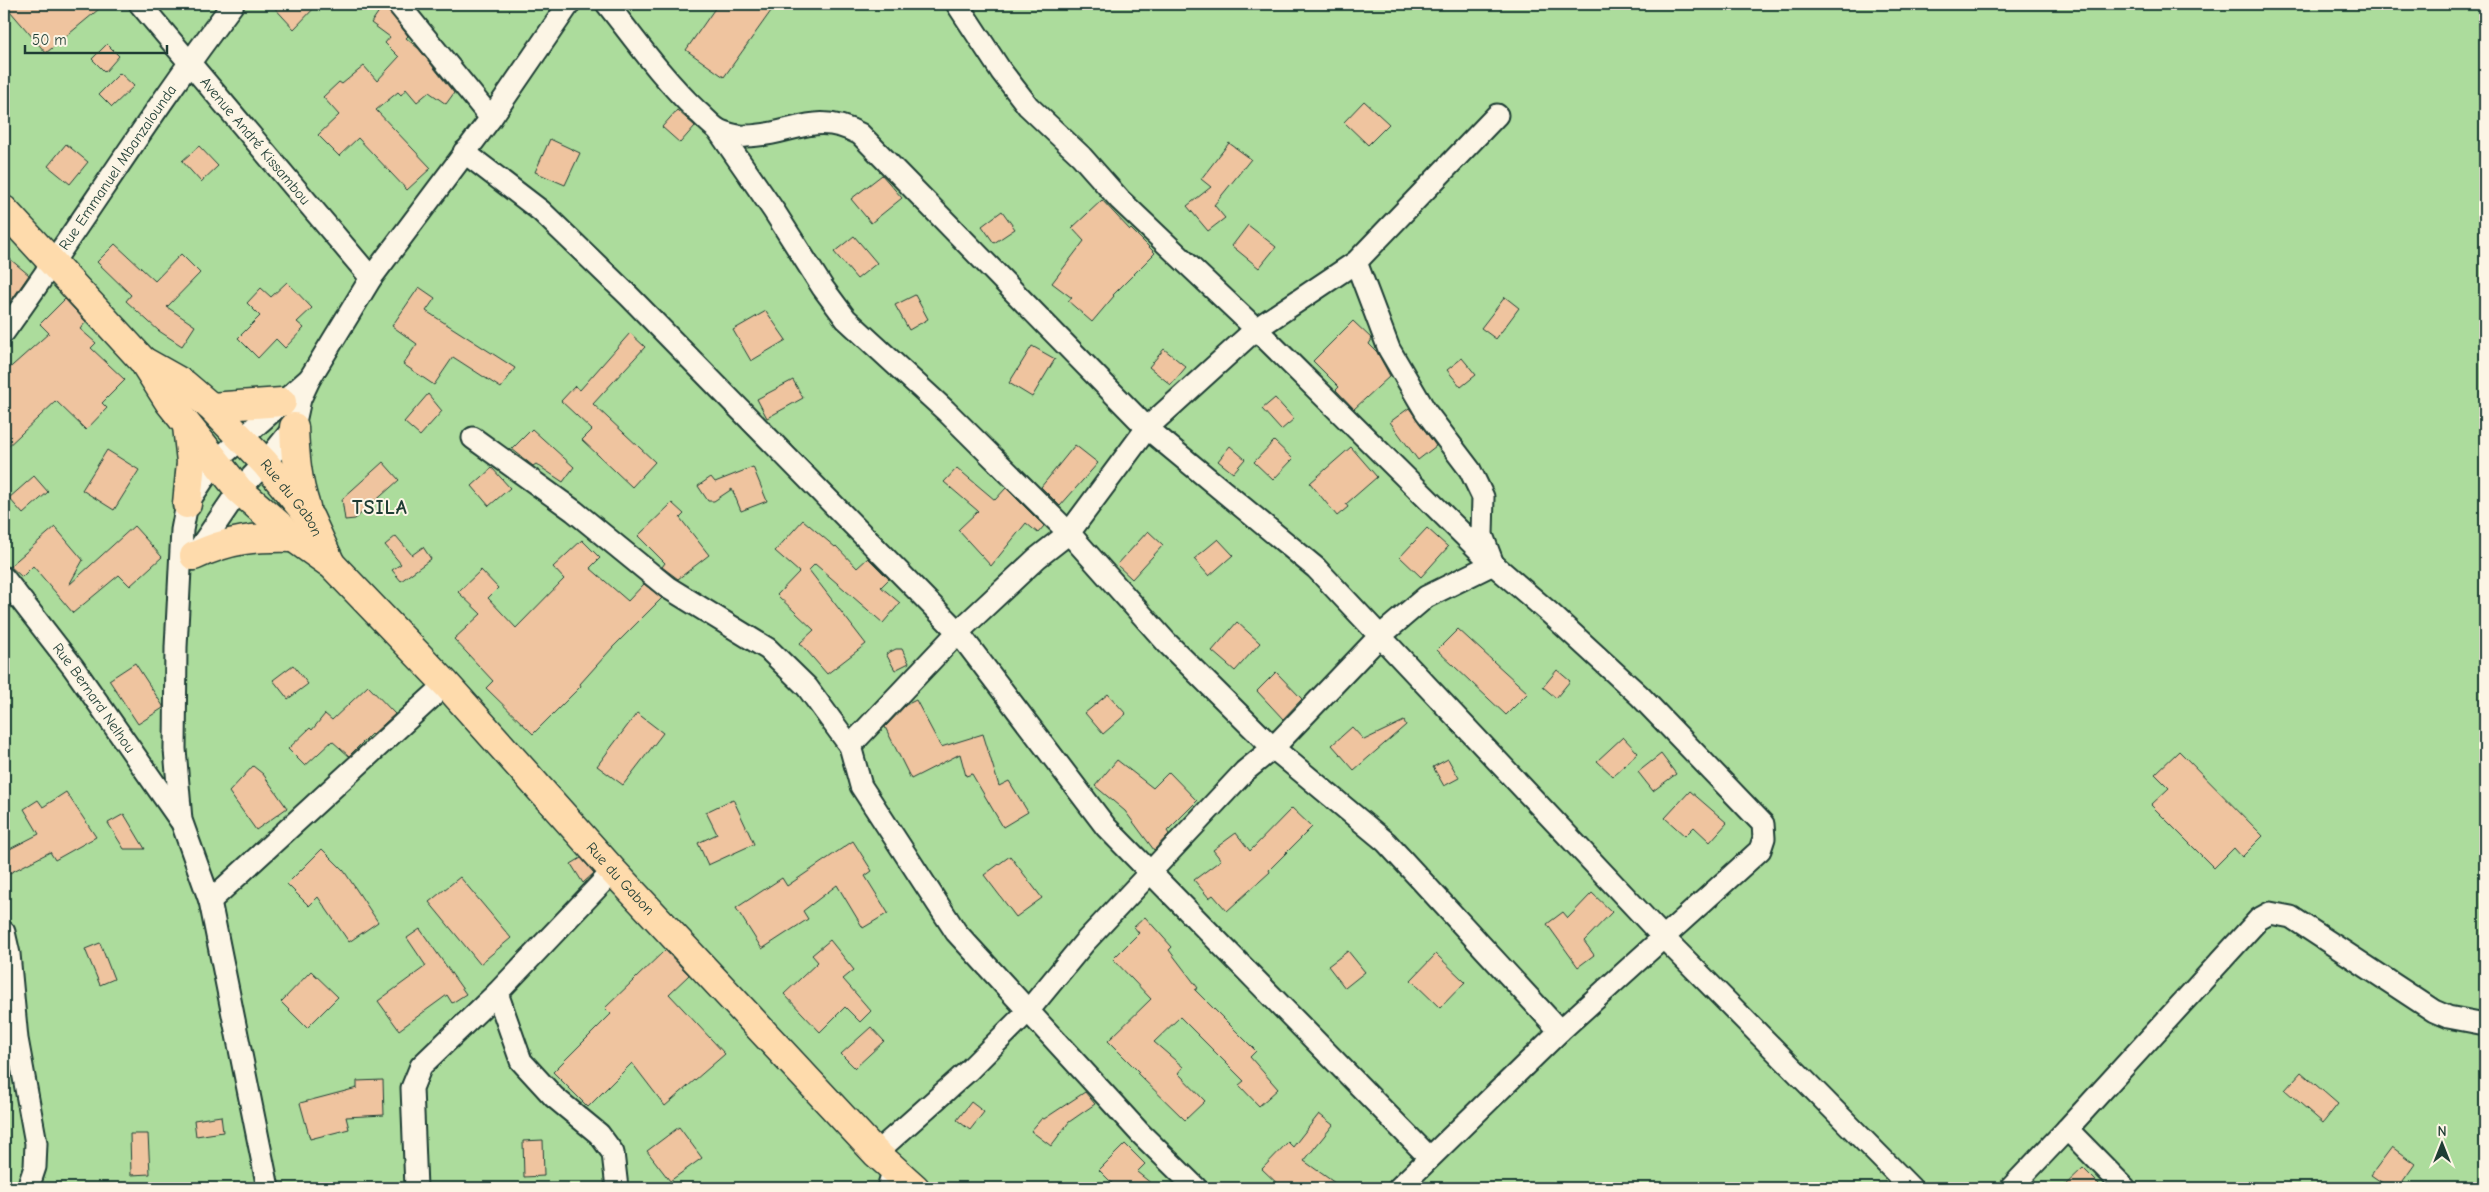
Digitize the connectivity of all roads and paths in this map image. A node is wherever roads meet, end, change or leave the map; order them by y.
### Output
1 (140, 4) edge
2 (233, 4) edge
3 (398, 4) edge
4 (570, 4) edge
5 (607, 4) edge
6 (957, 4) edge
7 (189, 61) junction
8 (1497, 115) dead end
9 (491, 118) junction
10 (718, 130) junction
11 (464, 152) junction
12 (4, 210) edge
13 (1356, 262) junction
14 (54, 263) junction
15 (372, 278) junction
16 (1256, 329) junction
17 (4, 332) edge
18 (143, 361) junction
19 (310, 378) junction
20 (282, 402) junction
21 (211, 406) junction
22 (187, 426) junction
23 (294, 427) junction
24 (1147, 428) junction
25 (242, 438) junction
26 (473, 438) dead end
27 (215, 462) junction
28 (265, 463) junction
29 (240, 490) junction
30 (186, 504) junction
31 (302, 528) junction
32 (1069, 533) junction
33 (1493, 564) junction
34 (188, 565) junction
35 (4, 578) edge
36 (958, 632) junction
37 (1379, 637) junction
38 (446, 684) junction
39 (850, 746) junction
40 (1273, 748) junction
41 (181, 820) junction
42 (613, 871) junction
43 (1151, 873) junction
44 (210, 901) junction
45 (4, 932) edge
46 (1664, 938) junction
47 (497, 993) junction
48 (1028, 1011) junction
49 (2485, 1024) edge
50 (1560, 1031) junction
51 (2067, 1129) junction
52 (1429, 1157) junction
53 (886, 1170) edge
54 (28, 1188) edge
55 (268, 1188) edge
56 (416, 1188) edge
57 (617, 1188) edge
58 (915, 1188) edge
59 (1196, 1188) edge
60 (1399, 1188) edge
61 (1911, 1188) edge
62 (2011, 1188) edge
63 (2125, 1188) edge

1 - 7 street, Avenue André Kissambou
2 - 7 street, Rue Emmanuel Mbanzalounda
3 - 9 street
4 - 9 street
5 - 10 street
6 - 16 street
7 - 14 street, Rue Emmanuel Mbanzalounda
7 - 15 street, Avenue André Kissambou
8 - 13 street
9 - 11 street
10 - 24 street
10 - 32 street
11 - 15 street
11 - 36 street
12 - 14 highway
13 - 16 street
13 - 33 street
14 - 17 street, Rue Emmanuel Mbanzalounda
14 - 18 highway
15 - 19 street
16 - 24 street
16 - 33 street
18 - 21 highway, Rue du Gabon
18 - 22 highway, Rue du Gabon
19 - 20 street
19 - 23 street
20 - 21 highway
20 - 25 street
21 - 25 highway, Rue du Gabon
22 - 27 highway, Rue du Gabon
22 - 30 highway
23 - 28 street
23 - 31 highway
24 - 32 street
24 - 37 street
25 - 27 street
25 - 28 highway, Rue du Gabon
26 - 39 street
27 - 29 highway, Rue du Gabon
27 - 30 street
28 - 29 street
28 - 31 highway, Rue du Gabon
29 - 31 highway, Rue du Gabon
29 - 34 street
30 - 34 street
31 - 34 highway
31 - 38 highway, Rue du Gabon
32 - 36 street
32 - 40 street
33 - 37 street
33 - 46 street
34 - 41 street
35 - 41 street, Rue Bernard Nelhou
36 - 39 street
36 - 43 street
37 - 40 street
37 - 46 street
38 - 42 highway, Rue du Gabon
38 - 44 street
39 - 48 street
40 - 43 street
40 - 50 street
41 - 44 street
42 - 47 street
42 - 53 highway, Rue du Gabon
43 - 48 street
43 - 52 street
44 - 55 street
45 - 54 street
46 - 50 street
46 - 61 street
47 - 56 street
47 - 57 street
48 - 53 street
48 - 59 street
49 - 51 street
50 - 52 street
51 - 62 street
51 - 63 street
52 - 60 street
53 - 58 highway, Rue du Gabon

